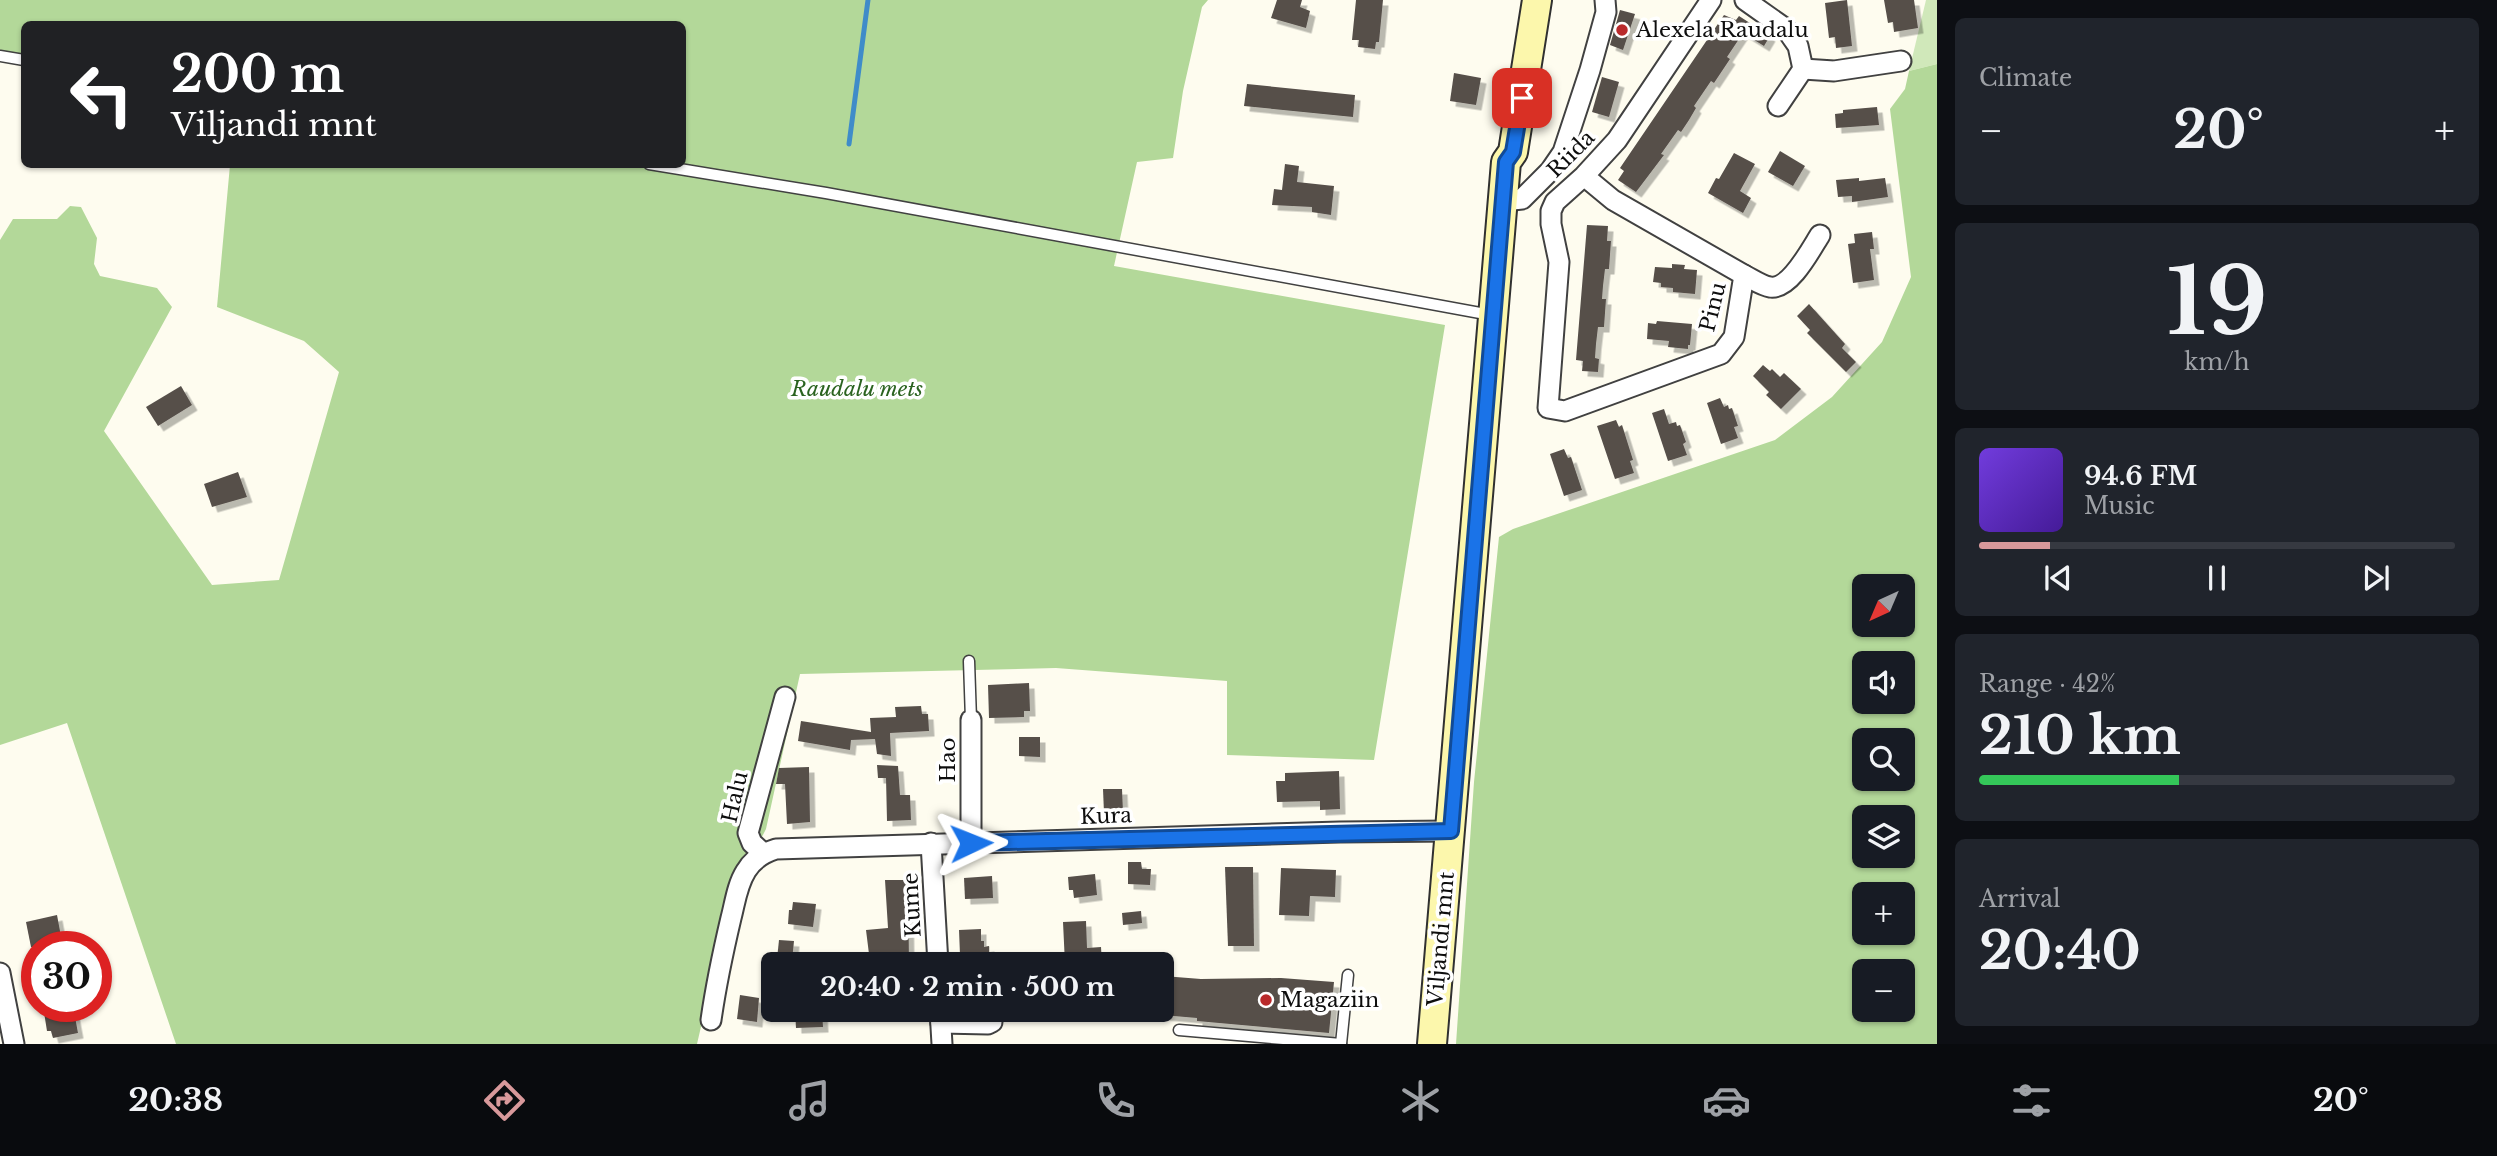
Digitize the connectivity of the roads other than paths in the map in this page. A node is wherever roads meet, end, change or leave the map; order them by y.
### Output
1 (1523, 0) edge
2 (1537, 0) edge
3 (1605, 0) edge
4 (1711, 0) edge
5 (1745, 0) edge
6 (0, 56) edge
7 (21, 60) edge
8 (1901, 61) dead end
9 (1803, 69) junction
10 (1778, 106) dead end
11 (1506, 162) junction
12 (673, 168) edge
13 (1584, 176) junction
14 (1504, 201) junction
15 (1821, 235) dead end
16 (1744, 275) junction
17 (1495, 316) junction
18 (1548, 408) joint
19 (969, 661) dead end
20 (785, 697) dead end
21 (971, 720) joint
22 (1451, 831) junction
23 (971, 843) junction
24 (931, 844) junction
25 (763, 853) junction
26 (937, 952) edge
27 (0, 973) edge
28 (1348, 975) dead end
29 (711, 1020) dead end
30 (940, 1022) edge
31 (1179, 1030) dead end
32 (1247, 1040) edge
33 (14, 1044) edge
34 (942, 1044) edge
35 (1341, 1044) edge
36 (1432, 1044) edge

1 - 11 main road
2 - 11 main road, Viljandi mnt
3 - 14 street
4 - 13 street, Riida
5 - 9 street
6 - 7 lane
8 - 9 street
9 - 10 street
11 - 14 main road, Viljandi mnt
12 - 17 lane
13 - 16 street, Pinu
13 - 18 street, Riida
14 - 17 main road, Viljandi mnt
15 - 16 street
16 - 18 street, Pinu
17 - 22 main road, Viljandi mnt
19 - 21 lane
20 - 25 street, Halu
21 - 23 street, Hao
22 - 23 street, Kura
22 - 36 main road, Viljandi mnt
23 - 24 street, Kura
24 - 25 street, Kura
24 - 26 street, Kume
25 - 29 street
27 - 33 street
28 - 35 lane
30 - 34 street
31 - 32 lane
32 - 35 lane

